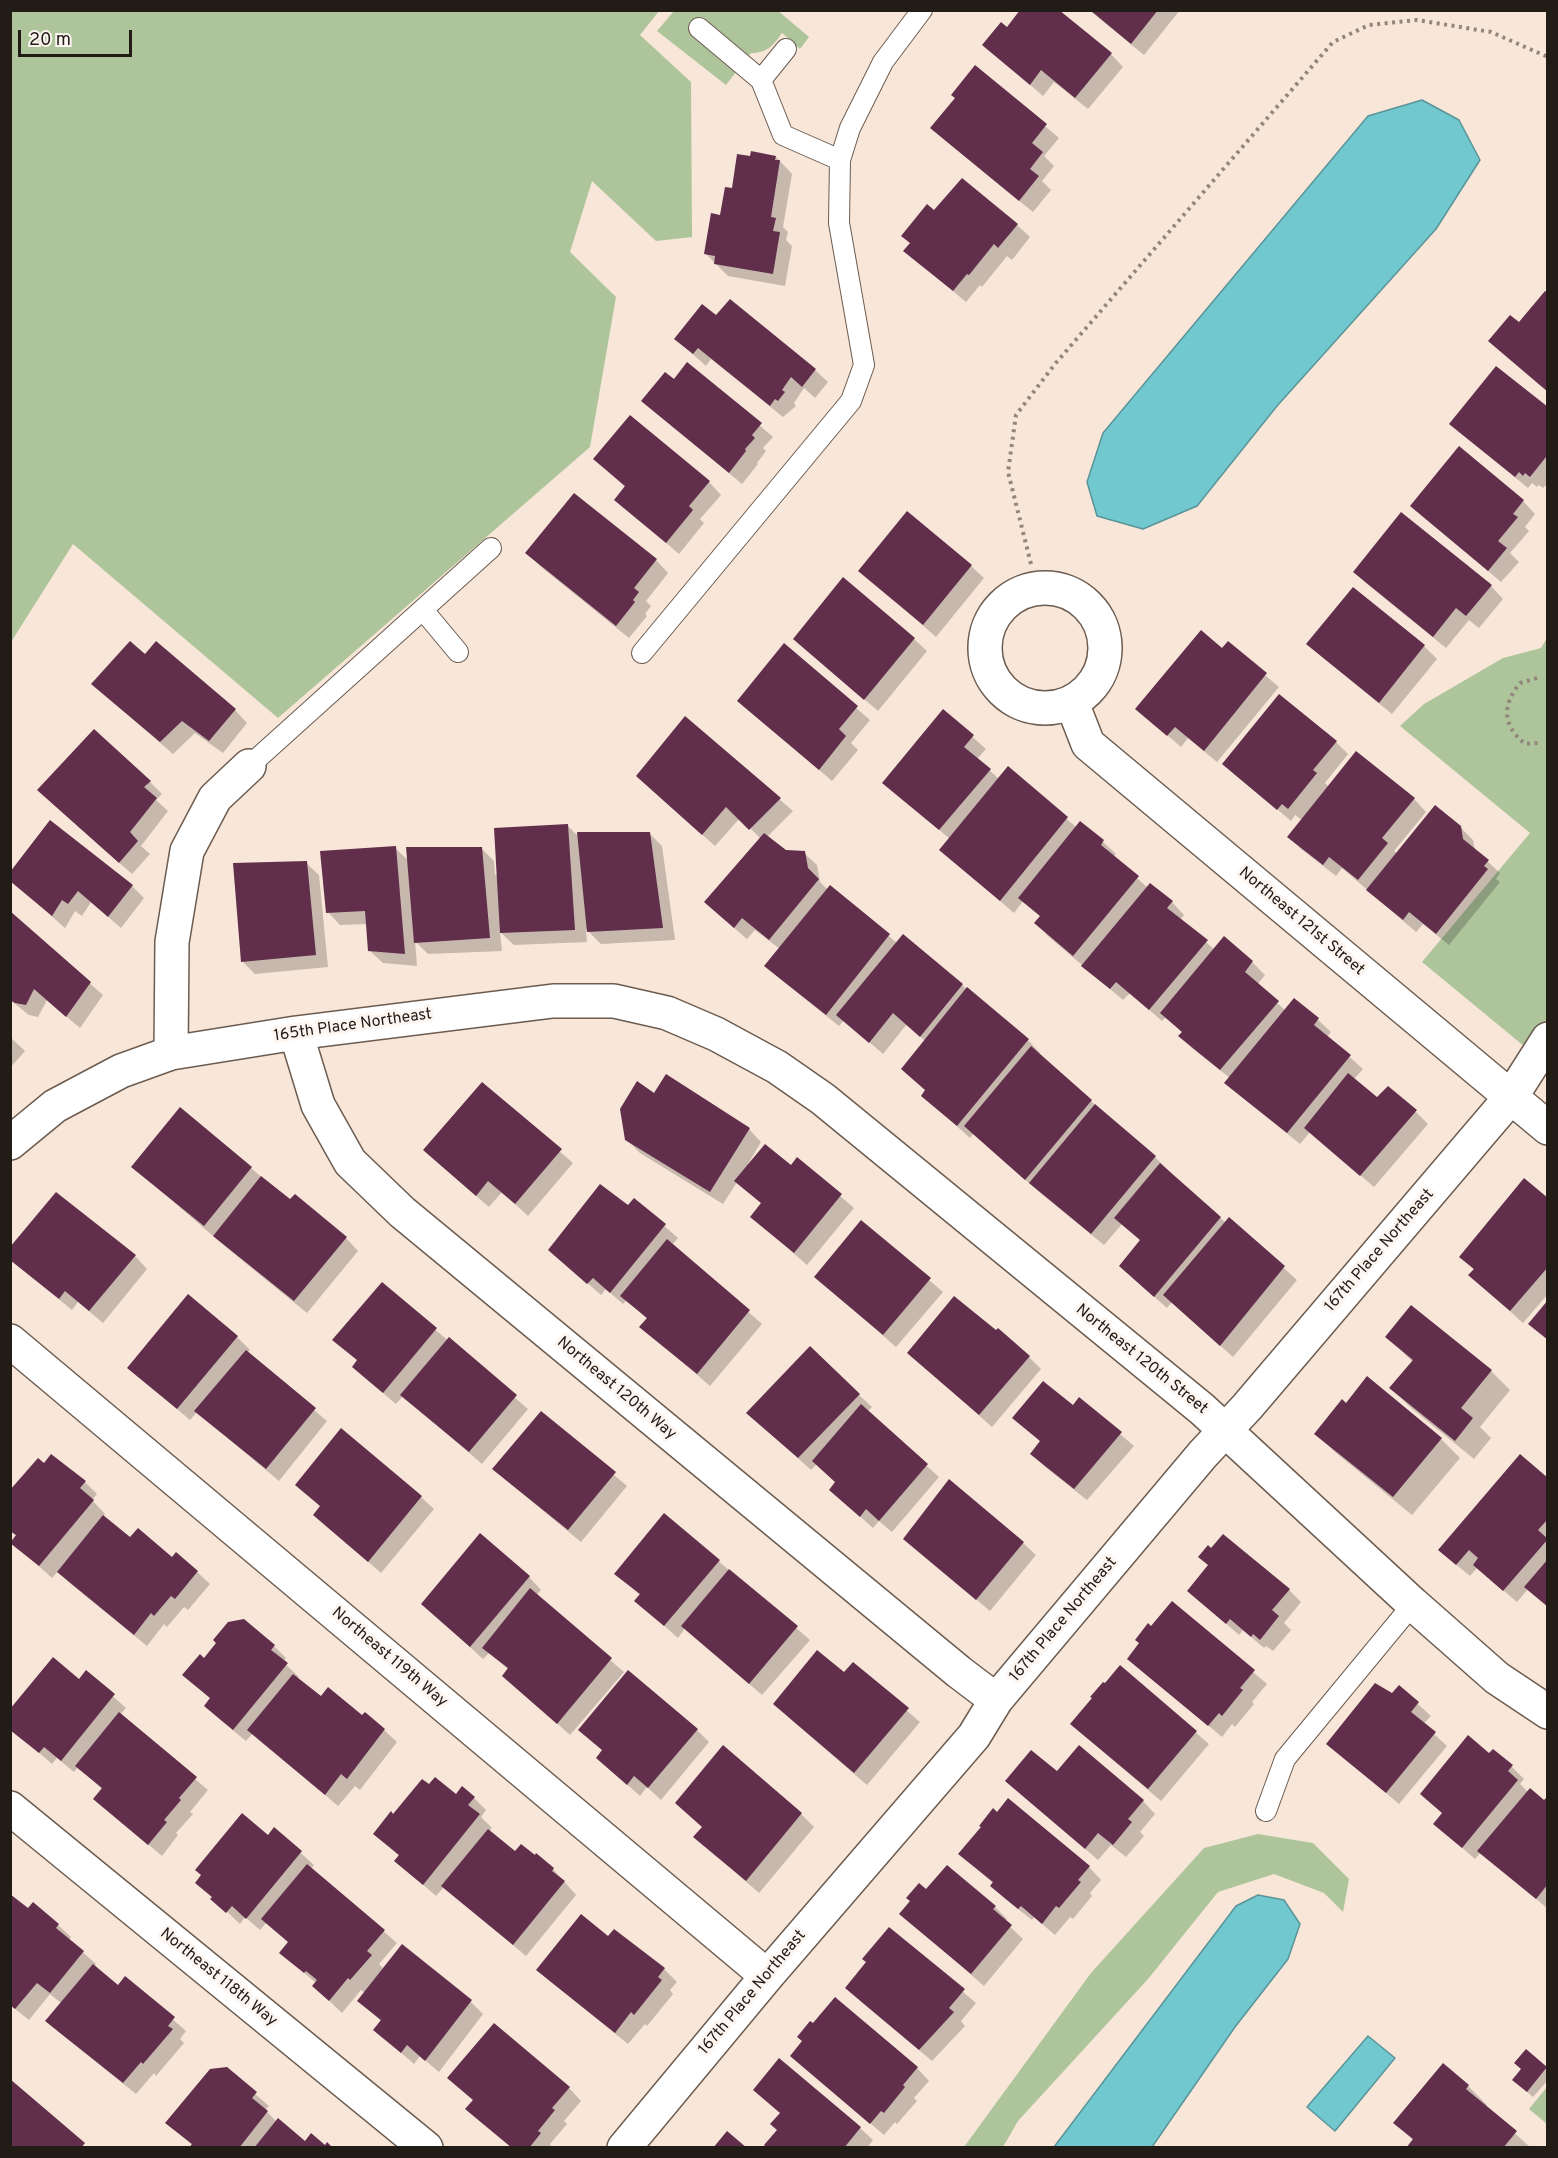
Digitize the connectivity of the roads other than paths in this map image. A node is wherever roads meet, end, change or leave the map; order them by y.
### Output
1 (922, 10) edge
2 (699, 28) dead end
3 (786, 49) dead end
4 (761, 80) junction
5 (840, 160) junction
6 (491, 548) dead end
7 (423, 610) junction
8 (459, 652) dead end
9 (642, 653) dead end
10 (1072, 703) dead end
11 (249, 766) joint
12 (296, 1033) junction
13 (716, 1034) joint
14 (1548, 1039) edge
15 (171, 1053) junction
16 (1511, 1098) junction
17 (1548, 1128) edge
18 (10, 1143) edge
19 (10, 1341) edge
20 (1225, 1430) junction
21 (1413, 1604) junction
22 (996, 1700) junction
23 (1548, 1712) edge
24 (10, 1808) edge
25 (1266, 1810) dead end
26 (767, 1976) junction
27 (426, 2148) edge
28 (624, 2148) edge

1 - 5 lane
2 - 4 lane
3 - 4 lane
4 - 5 lane
5 - 9 lane
6 - 7 lane
7 - 8 lane
7 - 11 lane
10 - 16 street, Northeast 121st Street
11 - 15 street
12 - 13 street, 165th Place Northeast
12 - 15 street, 165th Place Northeast
12 - 22 street, Northeast 120th Way
13 - 20 street, Northeast 120th Street
14 - 16 street, 167th Place Northeast
15 - 18 street, 165th Place Northeast
16 - 17 street, Northeast 121st Street
16 - 20 street, 167th Place Northeast
19 - 26 street, Northeast 119th Way
20 - 21 street, Northeast 120th Street
20 - 22 street, 167th Place Northeast
21 - 23 street, Northeast 120th Street
21 - 25 lane
22 - 26 street, 167th Place Northeast
24 - 27 street, Northeast 118th Way
26 - 28 street, 167th Place Northeast

